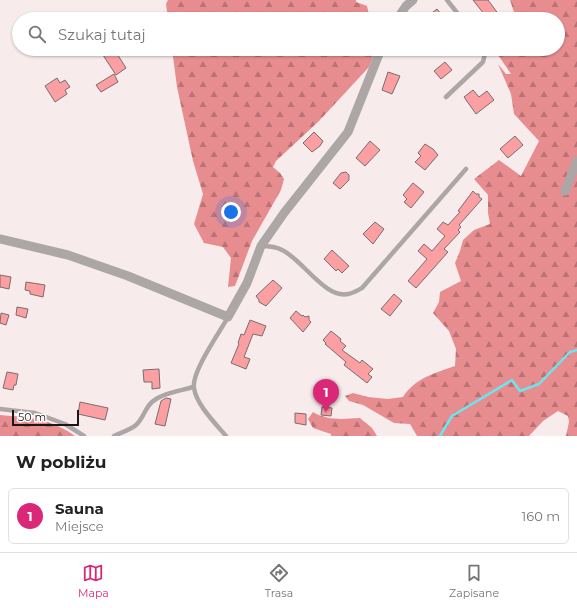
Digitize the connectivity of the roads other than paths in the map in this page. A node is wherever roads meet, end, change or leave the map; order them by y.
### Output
1 (413, 0) edge
2 (447, 0) edge
3 (402, 12) edge
4 (456, 12) edge
5 (377, 56) edge
6 (484, 56) edge
7 (446, 97) dead end
8 (577, 160) edge
9 (466, 168) dead end
10 (565, 191) dead end
11 (0, 239) edge
12 (261, 246) junction
13 (228, 317) junction
14 (193, 387) junction
15 (0, 409) edge
16 (84, 436) edge
17 (114, 436) edge
18 (226, 436) edge

1 - 3 street
2 - 4 lane
5 - 12 street
6 - 7 lane
8 - 10 street
9 - 12 lane
11 - 13 street
12 - 13 street
13 - 14 lane
14 - 17 lane
14 - 18 lane
15 - 16 lane

